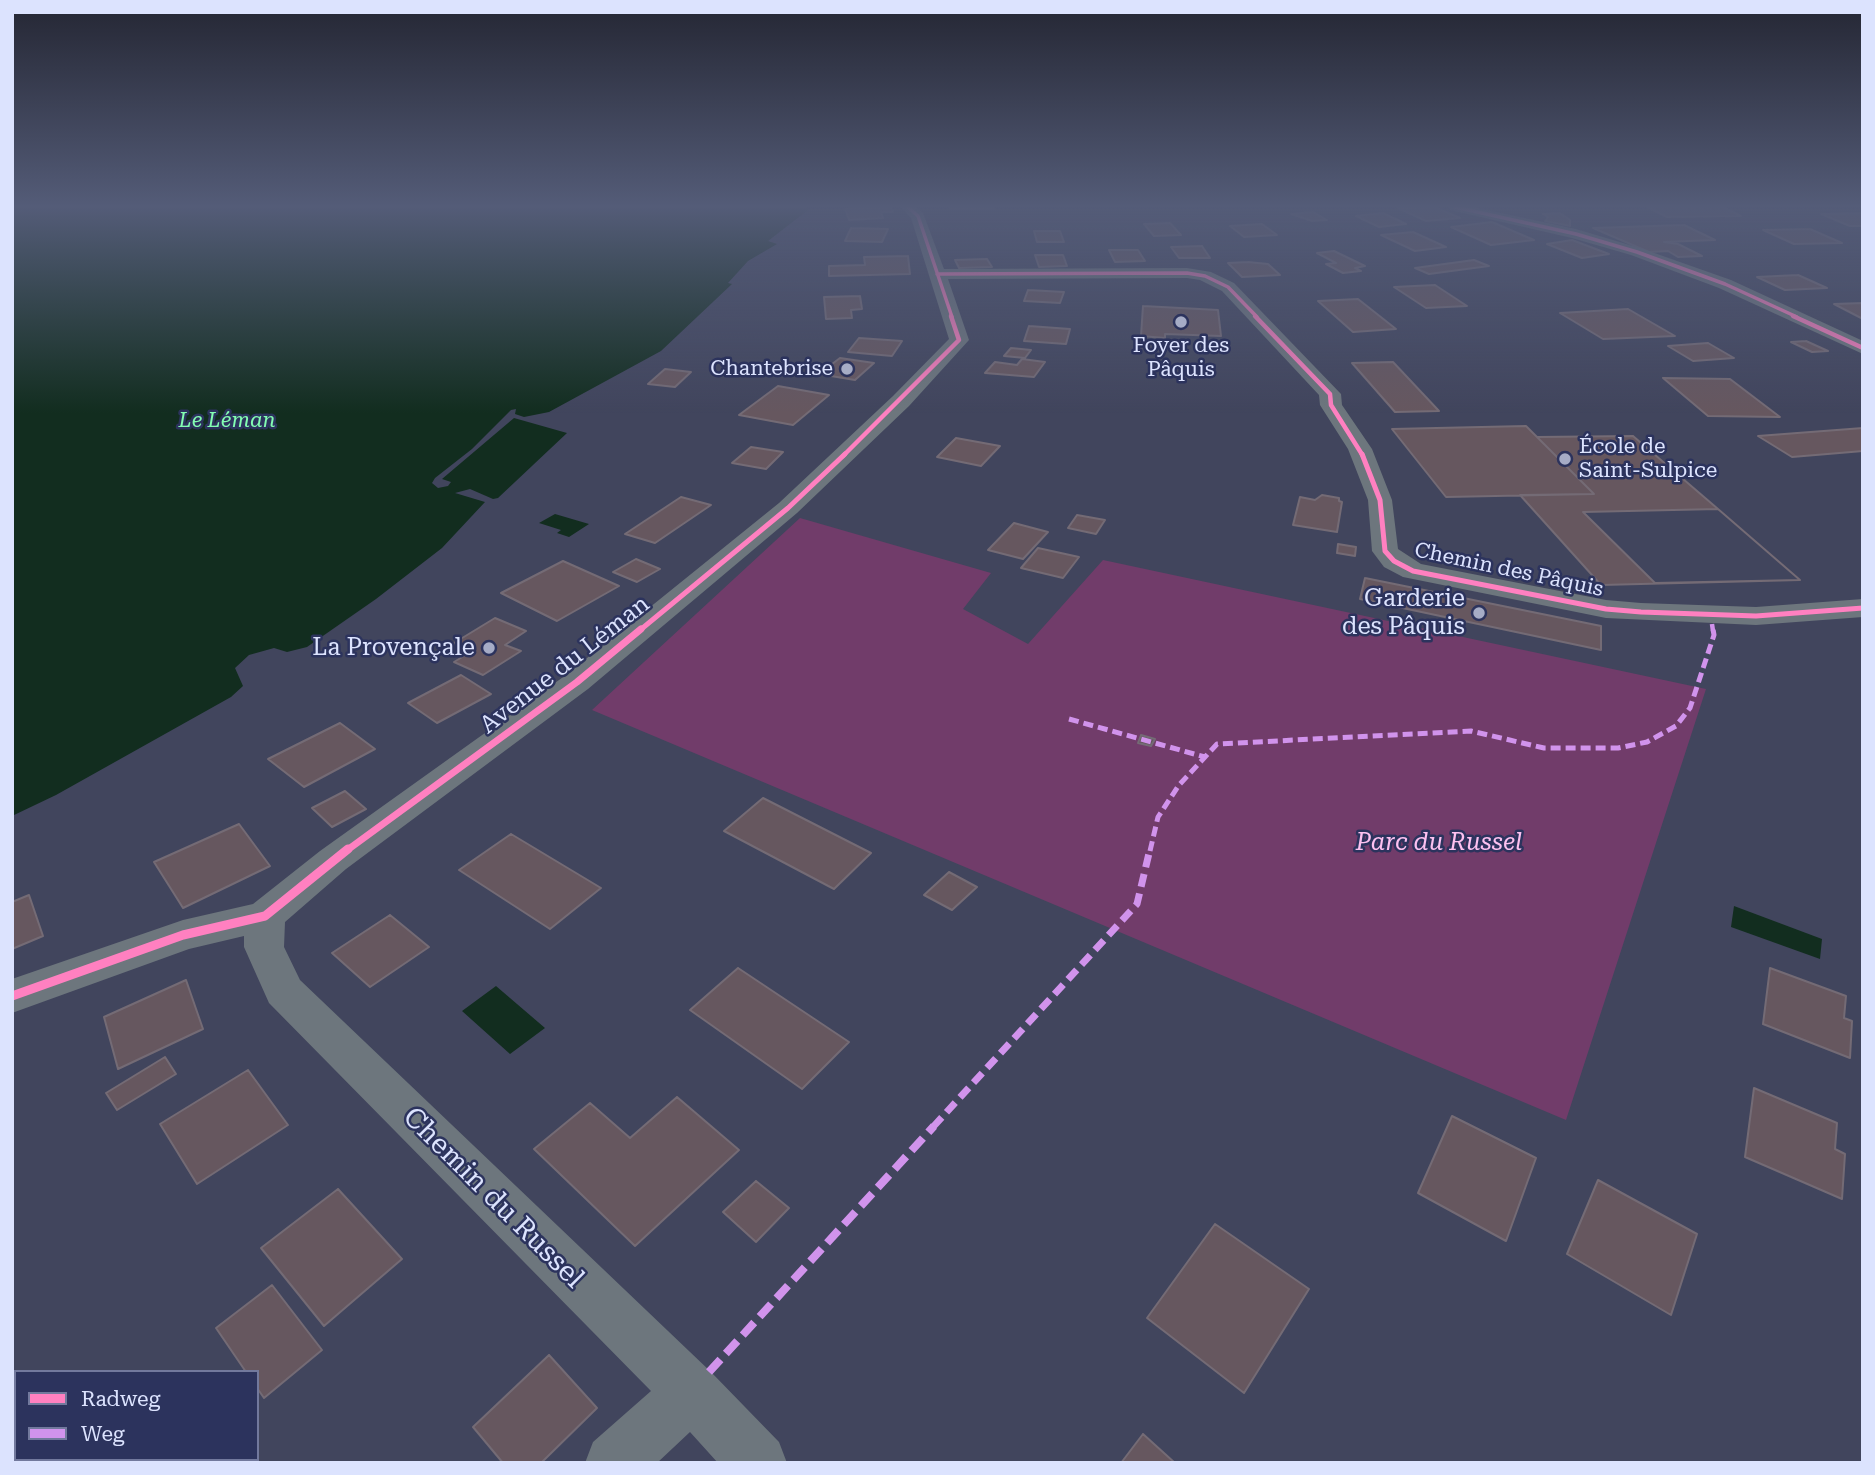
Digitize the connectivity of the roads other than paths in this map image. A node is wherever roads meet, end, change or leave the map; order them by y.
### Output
1 (938, 276) edge
2 (1196, 276) edge
3 (1703, 276) edge
4 (1863, 348) edge
5 (1863, 608) edge
6 (265, 916) junction
7 (12, 996) edge
8 (691, 1392) junction
9 (614, 1463) edge
10 (758, 1463) edge

1 - 6 street, Avenue du Léman
2 - 5 street, Chemin des Pâquis
3 - 4 street
6 - 7 street, Avenue du Léman
6 - 8 street, Chemin du Russel
8 - 9 street
8 - 10 street, Chemin du Russel

